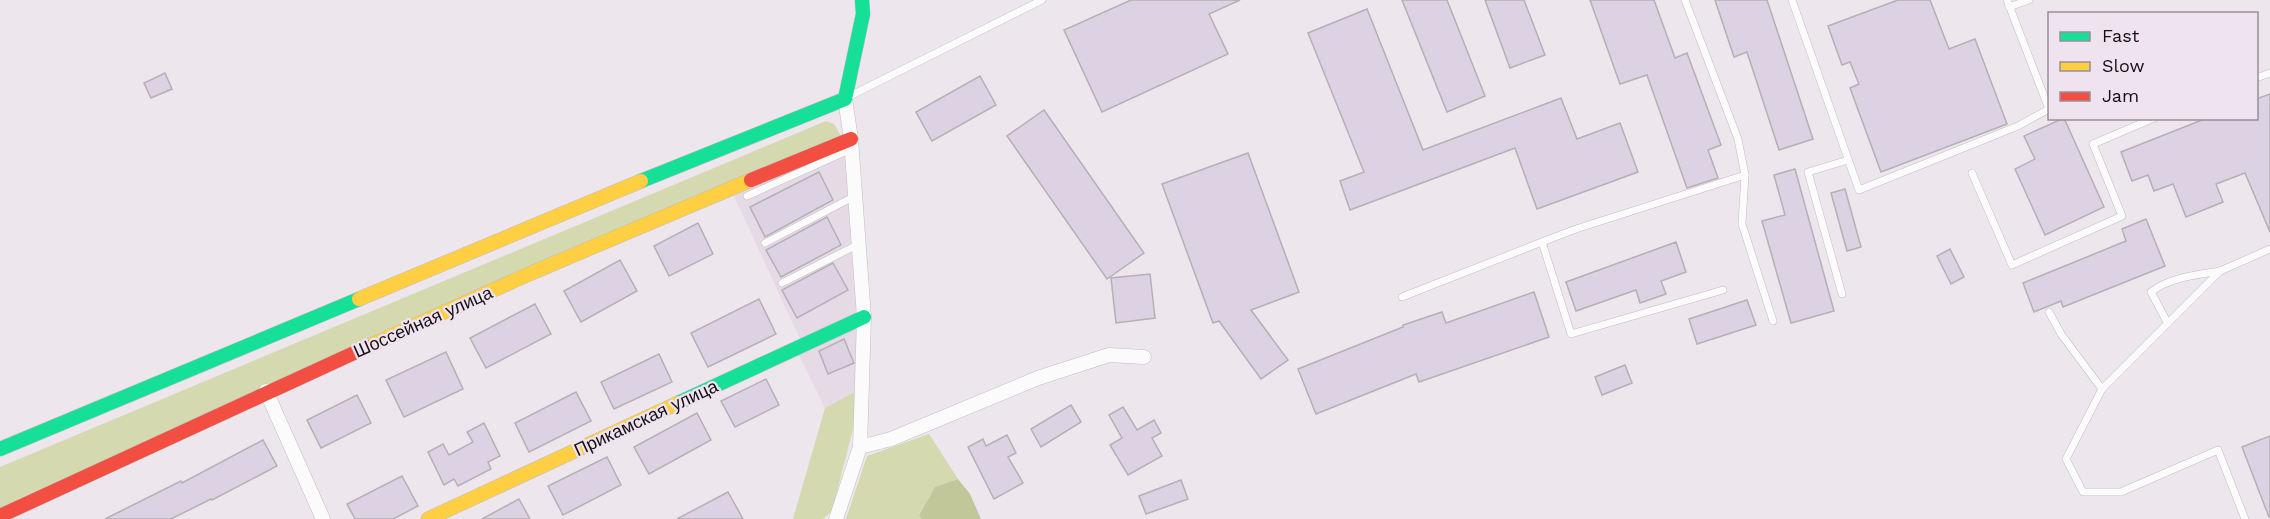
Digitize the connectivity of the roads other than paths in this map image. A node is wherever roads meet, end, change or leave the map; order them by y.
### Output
1 (862, 0) edge
2 (1042, 0) edge
3 (1685, 0) edge
4 (1792, 0) edge
5 (2029, 0) edge
6 (2008, 3) edge
7 (845, 99) junction
8 (2048, 106) edge
9 (2048, 110) edge
10 (2149, 120) edge
11 (852, 144) junction
12 (1848, 160) junction
13 (1972, 173) dead end
14 (1745, 175) junction
15 (747, 196) dead end
16 (855, 196) junction
17 (1542, 242) junction
18 (765, 243) dead end
19 (859, 244) junction
20 (2270, 249) edge
21 (2220, 271) junction
22 (782, 283) dead end
23 (1723, 290) dead end
24 (1842, 294) dead end
25 (1402, 297) dead end
26 (2049, 312) dead end
27 (864, 317) junction
28 (1773, 321) dead end
29 (2168, 322) junction
30 (1144, 357) dead end
31 (2102, 388) junction
32 (266, 391) junction
33 (860, 447) junction
34 (0, 449) edge
35 (0, 516) edge
36 (322, 519) edge
37 (428, 519) edge
38 (836, 519) edge
39 (2245, 519) edge

1 - 7 street
2 - 7 lane
3 - 14 lane
4 - 12 lane
5 - 6 lane
6 - 8 lane
7 - 11 street
7 - 34 street
9 - 12 lane
10 - 13 lane
11 - 15 lane
11 - 16 street
11 - 32 street, Шоссейная улица
12 - 24 lane
14 - 17 lane
14 - 28 lane
16 - 18 lane
16 - 19 street
17 - 23 lane
17 - 25 lane
19 - 22 lane
19 - 27 street
20 - 21 lane
21 - 29 lane
21 - 29 lane
26 - 31 lane
27 - 33 street
27 - 37 street, Прикамская улица
29 - 31 lane
30 - 33 street
31 - 39 lane
32 - 35 street, Шоссейная улица
32 - 36 street
33 - 38 street

